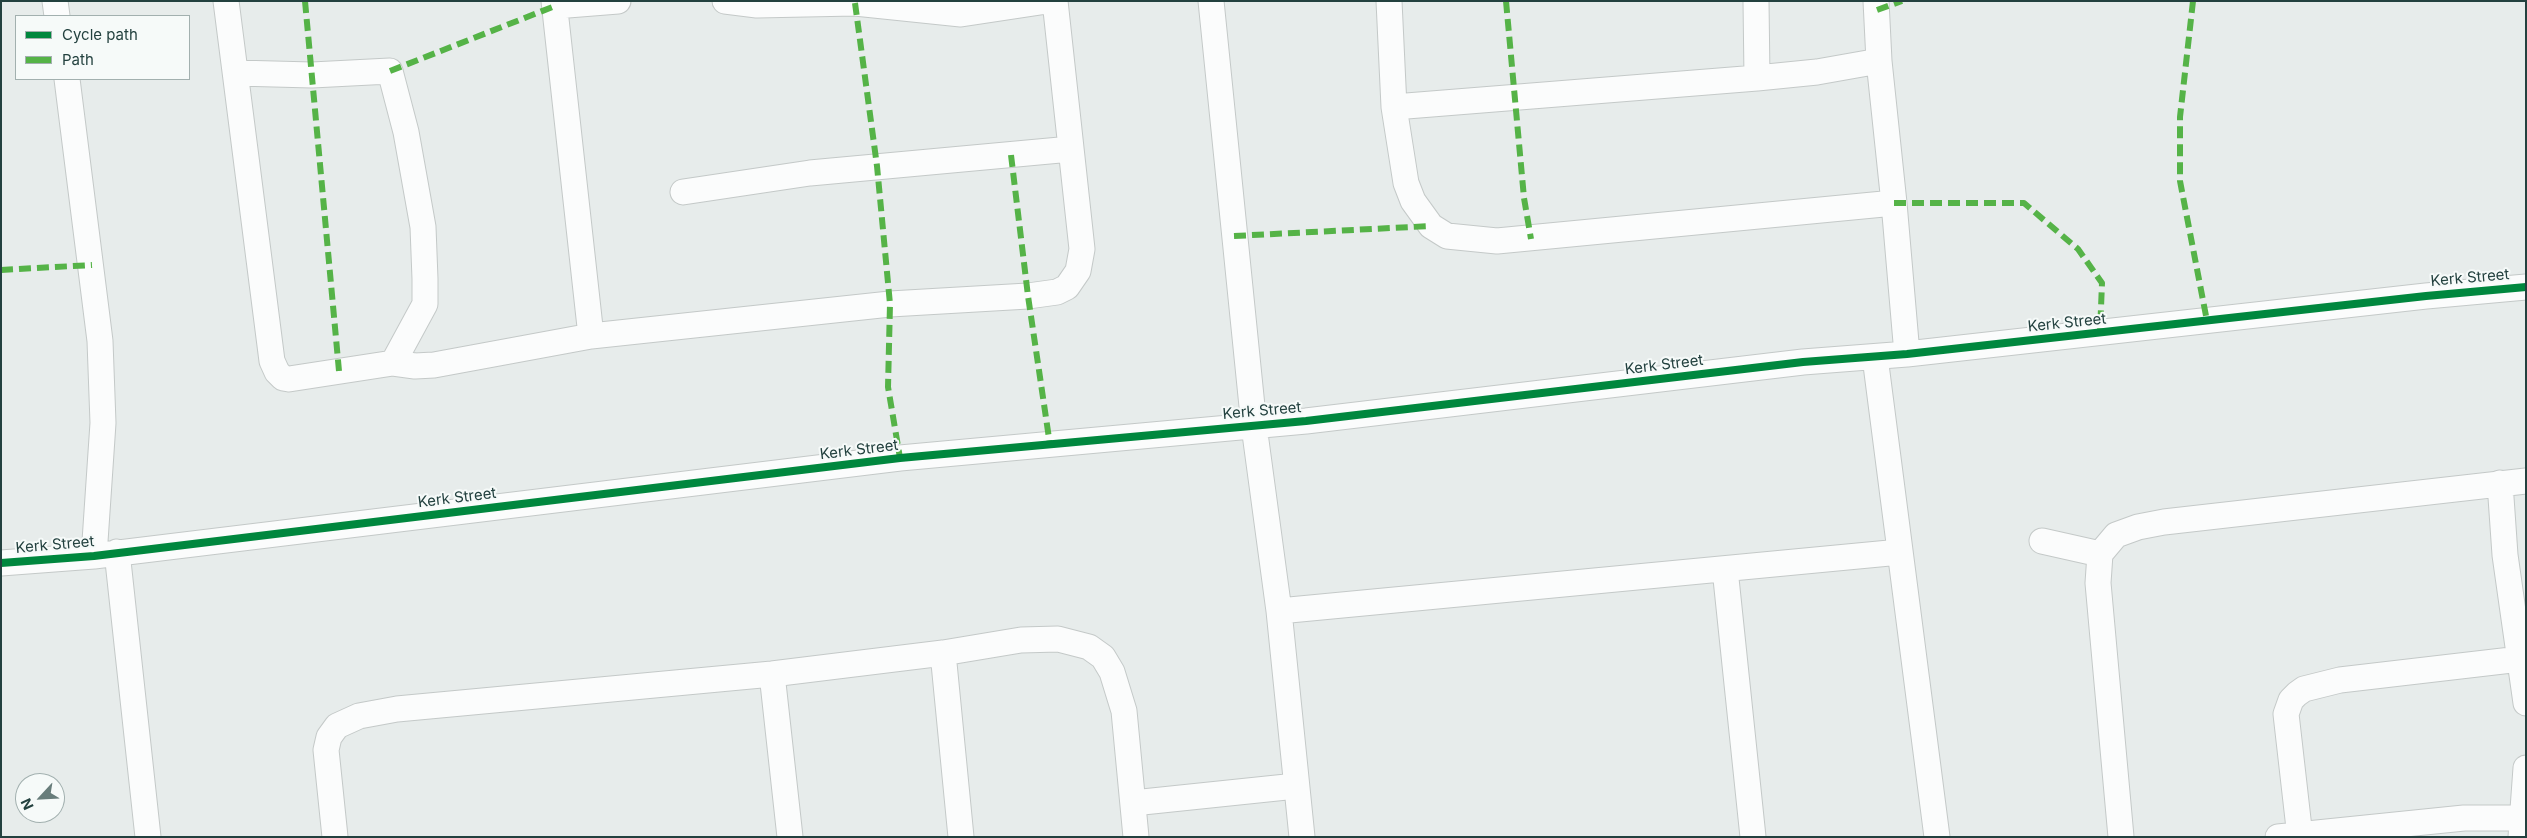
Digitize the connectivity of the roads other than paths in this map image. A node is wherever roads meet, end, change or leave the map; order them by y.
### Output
1 (54, 1) edge
2 (226, 1) edge
3 (618, 1) edge
4 (725, 1) edge
5 (1047, 1) edge
6 (1056, 1) edge
7 (1211, 1) edge
8 (1389, 1) edge
9 (1756, 1) edge
10 (1876, 1) edge
11 (855, 2) edge
12 (554, 4) edge
13 (57, 15) edge
14 (1878, 61) junction
15 (236, 73) junction
16 (1757, 78) junction
17 (67, 80) edge
18 (1394, 107) junction
19 (1071, 149) junction
20 (683, 192) dead end
21 (1894, 203) junction
22 (2526, 287) edge
23 (591, 336) junction
24 (1907, 354) junction
25 (1875, 357) junction
26 (393, 363) junction
27 (1254, 426) junction
28 (2526, 481) edge
29 (2500, 483) junction
30 (2042, 541) dead end
31 (1900, 552) junction
32 (105, 554) junction
33 (2100, 554) junction
34 (1, 563) edge
35 (1724, 569) junction
36 (1279, 611) junction
37 (943, 653) junction
38 (2520, 659) junction
39 (772, 674) junction
40 (2526, 703) edge
41 (2526, 768) edge
42 (1296, 786) junction
43 (1133, 803) junction
44 (2522, 824) edge
45 (2293, 836) edge
46 (148, 837) edge
47 (335, 837) edge
48 (790, 837) edge
49 (961, 837) edge
50 (1136, 837) edge
51 (1302, 837) edge
52 (1753, 837) edge
53 (1936, 837) edge
54 (2120, 837) edge

1 - 13 street
2 - 15 street
3 - 12 street
4 - 11 street
5 - 11 street
6 - 19 street
7 - 27 street
8 - 18 street
9 - 16 street
10 - 14 street
12 - 23 street
14 - 16 street
14 - 21 street
15 - 26 street
15 - 26 street
16 - 18 street
17 - 32 street
18 - 21 street
19 - 20 street
19 - 23 street
21 - 24 street
22 - 24 street, Kerk Street
23 - 26 street
24 - 25 street, Kerk Street
25 - 27 street, Kerk Street
25 - 31 street
27 - 32 street, Kerk Street
27 - 36 street
28 - 29 street
29 - 33 street
29 - 38 street
30 - 33 street
31 - 35 street
31 - 53 street
32 - 34 street, Kerk Street
32 - 46 street
33 - 54 street
35 - 36 street
35 - 52 street
36 - 42 street
37 - 39 street
37 - 43 street
37 - 49 street
38 - 40 street
38 - 45 street
39 - 47 street
39 - 48 street
41 - 44 street
42 - 43 street
42 - 51 street
43 - 50 street
44 - 45 street

